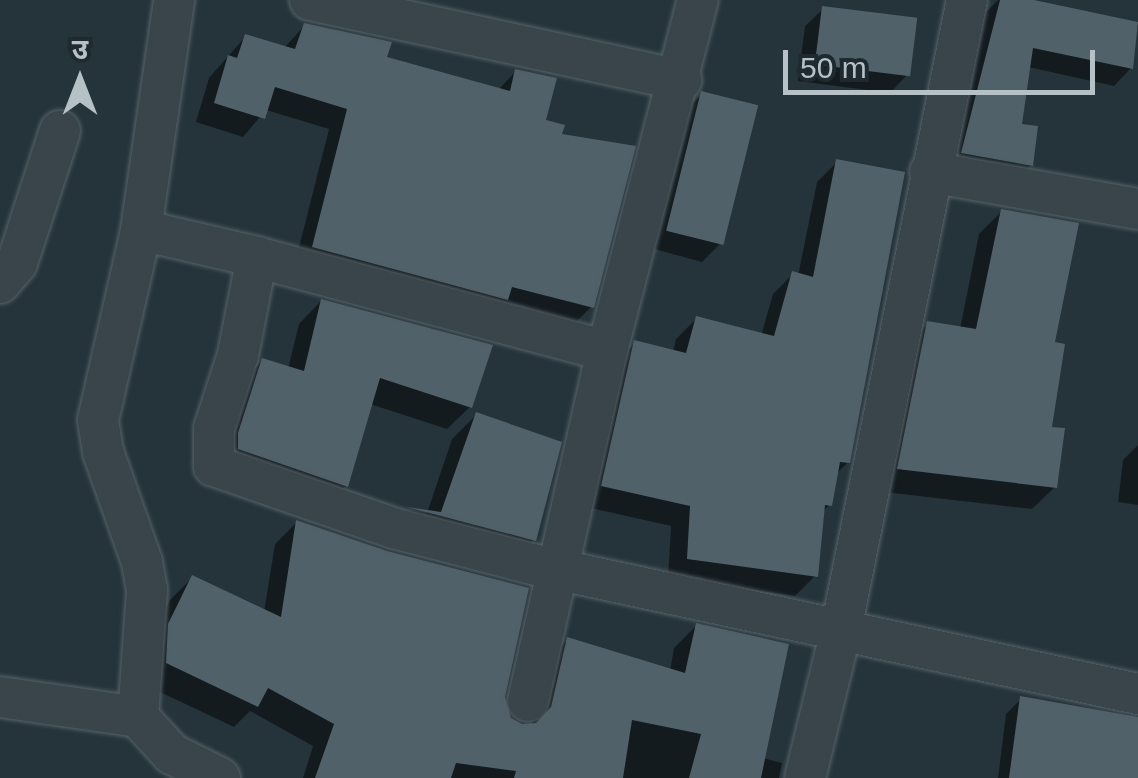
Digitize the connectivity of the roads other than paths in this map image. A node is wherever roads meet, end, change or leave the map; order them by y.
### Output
1 (174, 0) edge
2 (310, 0) edge
3 (698, 0) edge
4 (967, 0) edge
5 (362, 6) edge
6 (680, 80) junction
7 (60, 131) dead end
8 (930, 172) junction
9 (1138, 210) edge
10 (141, 230) junction
11 (257, 257) junction
12 (0, 282) edge
13 (607, 351) junction
14 (557, 570) junction
15 (841, 630) junction
16 (1138, 694) edge
17 (0, 698) edge
18 (528, 701) dead end
19 (138, 717) junction
20 (220, 778) edge
21 (804, 778) edge

1 - 10 street
2 - 5 street
3 - 6 street
4 - 8 street
5 - 6 street
6 - 13 street
7 - 12 street
8 - 9 street
8 - 15 street
10 - 11 street
10 - 19 street
11 - 13 street
11 - 14 street
13 - 14 street
14 - 15 street
14 - 18 street
15 - 16 street
15 - 21 street
17 - 19 street
19 - 20 street

